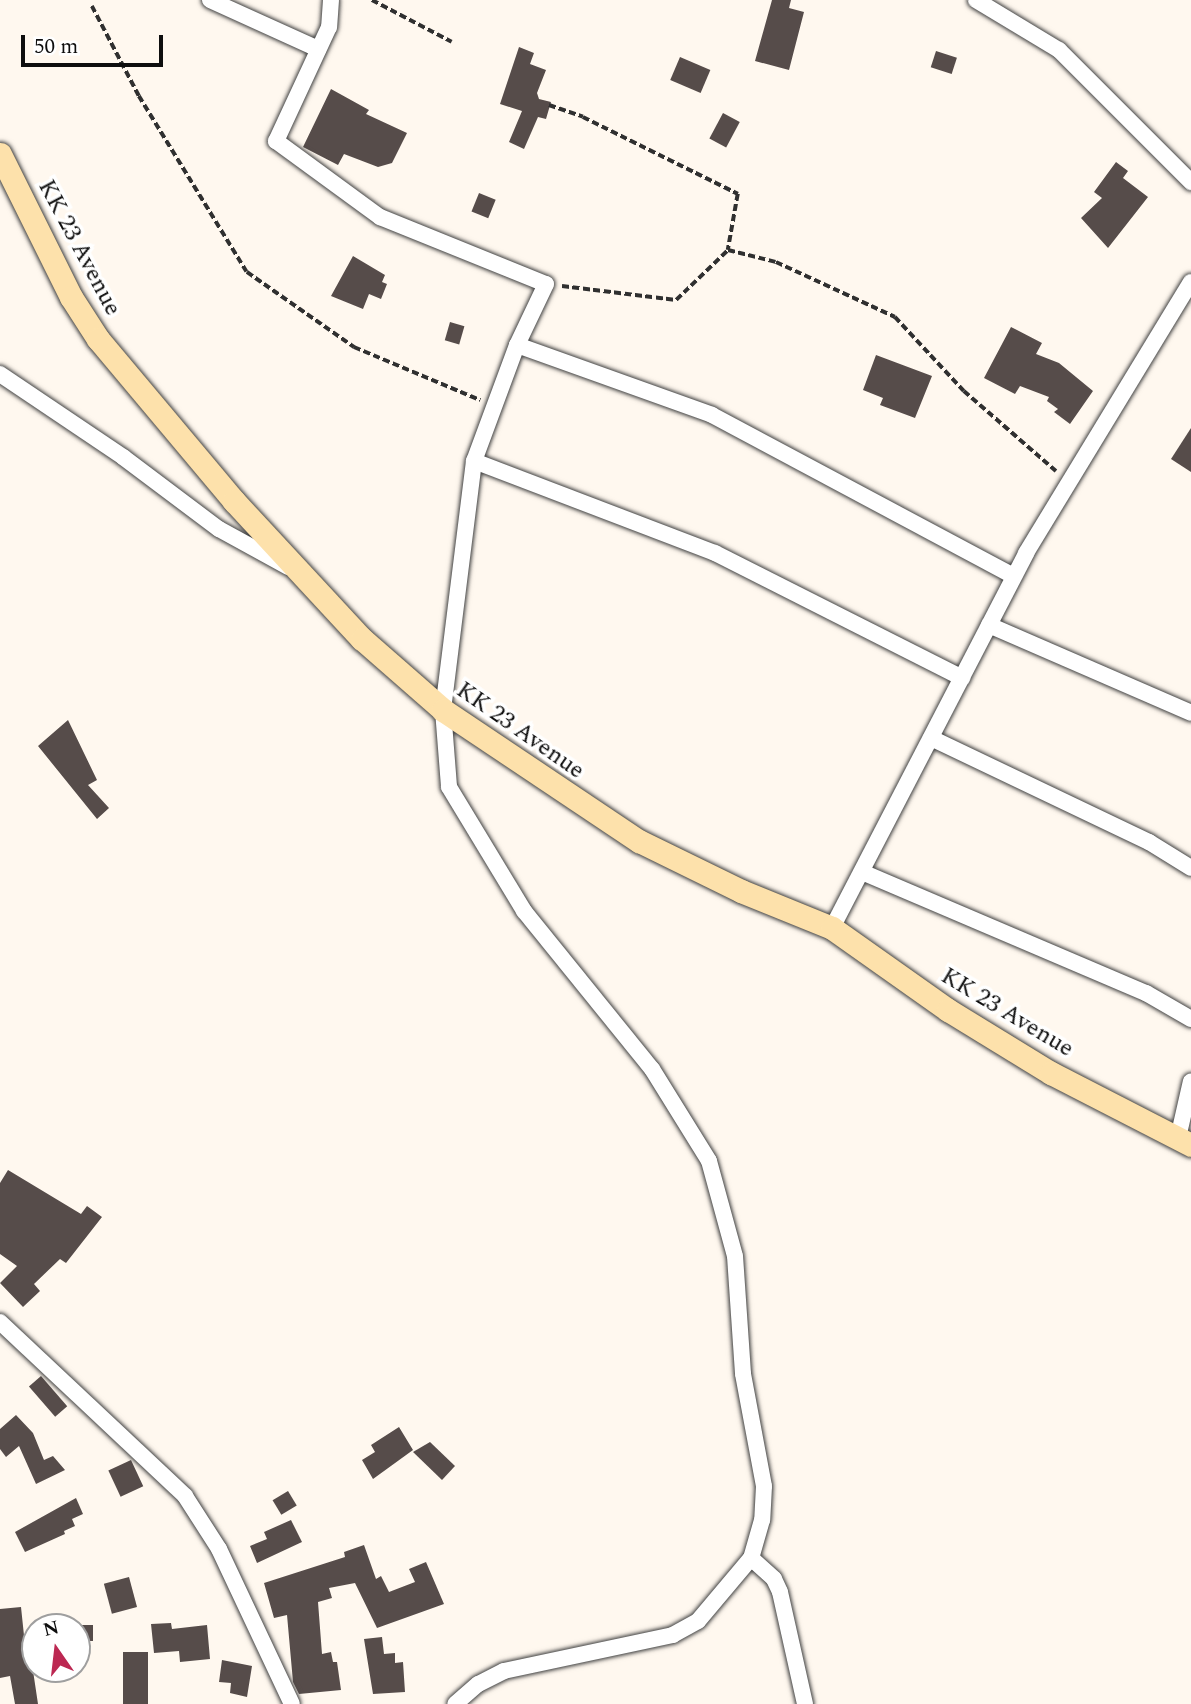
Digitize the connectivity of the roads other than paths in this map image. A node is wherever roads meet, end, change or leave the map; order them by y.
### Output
1 (210, 0) edge
2 (331, 0) edge
3 (976, 0) edge
4 (318, 49) junction
5 (0, 153) edge
6 (1191, 182) edge
7 (1191, 282) edge
8 (517, 345) junction
9 (0, 374) edge
10 (474, 461) junction
11 (1014, 576) junction
12 (305, 577) junction
13 (989, 625) junction
14 (962, 678) junction
15 (443, 710) junction
16 (1191, 713) edge
17 (931, 738) junction
18 (1191, 868) edge
19 (862, 872) junction
20 (831, 928) junction
21 (1191, 1019) edge
22 (1191, 1081) edge
23 (1185, 1142) edge
24 (0, 1322) edge
25 (751, 1558) junction
26 (292, 1704) edge
27 (455, 1704) edge
28 (805, 1704) edge

1 - 4 street
2 - 4 street
3 - 6 street
4 - 8 street
5 - 12 main road, KK 23 Avenue
7 - 11 street
8 - 10 street
8 - 11 street
9 - 12 street
10 - 14 street
10 - 15 street
11 - 13 street
12 - 15 main road, KK 23 Avenue
13 - 14 street
13 - 16 street
14 - 17 street
15 - 20 main road, KK 23 Avenue
15 - 25 street
17 - 18 street
17 - 19 street
19 - 20 street
19 - 21 street
20 - 23 main road, KK 23 Avenue
22 - 23 street
24 - 26 street
25 - 27 street
25 - 28 street

